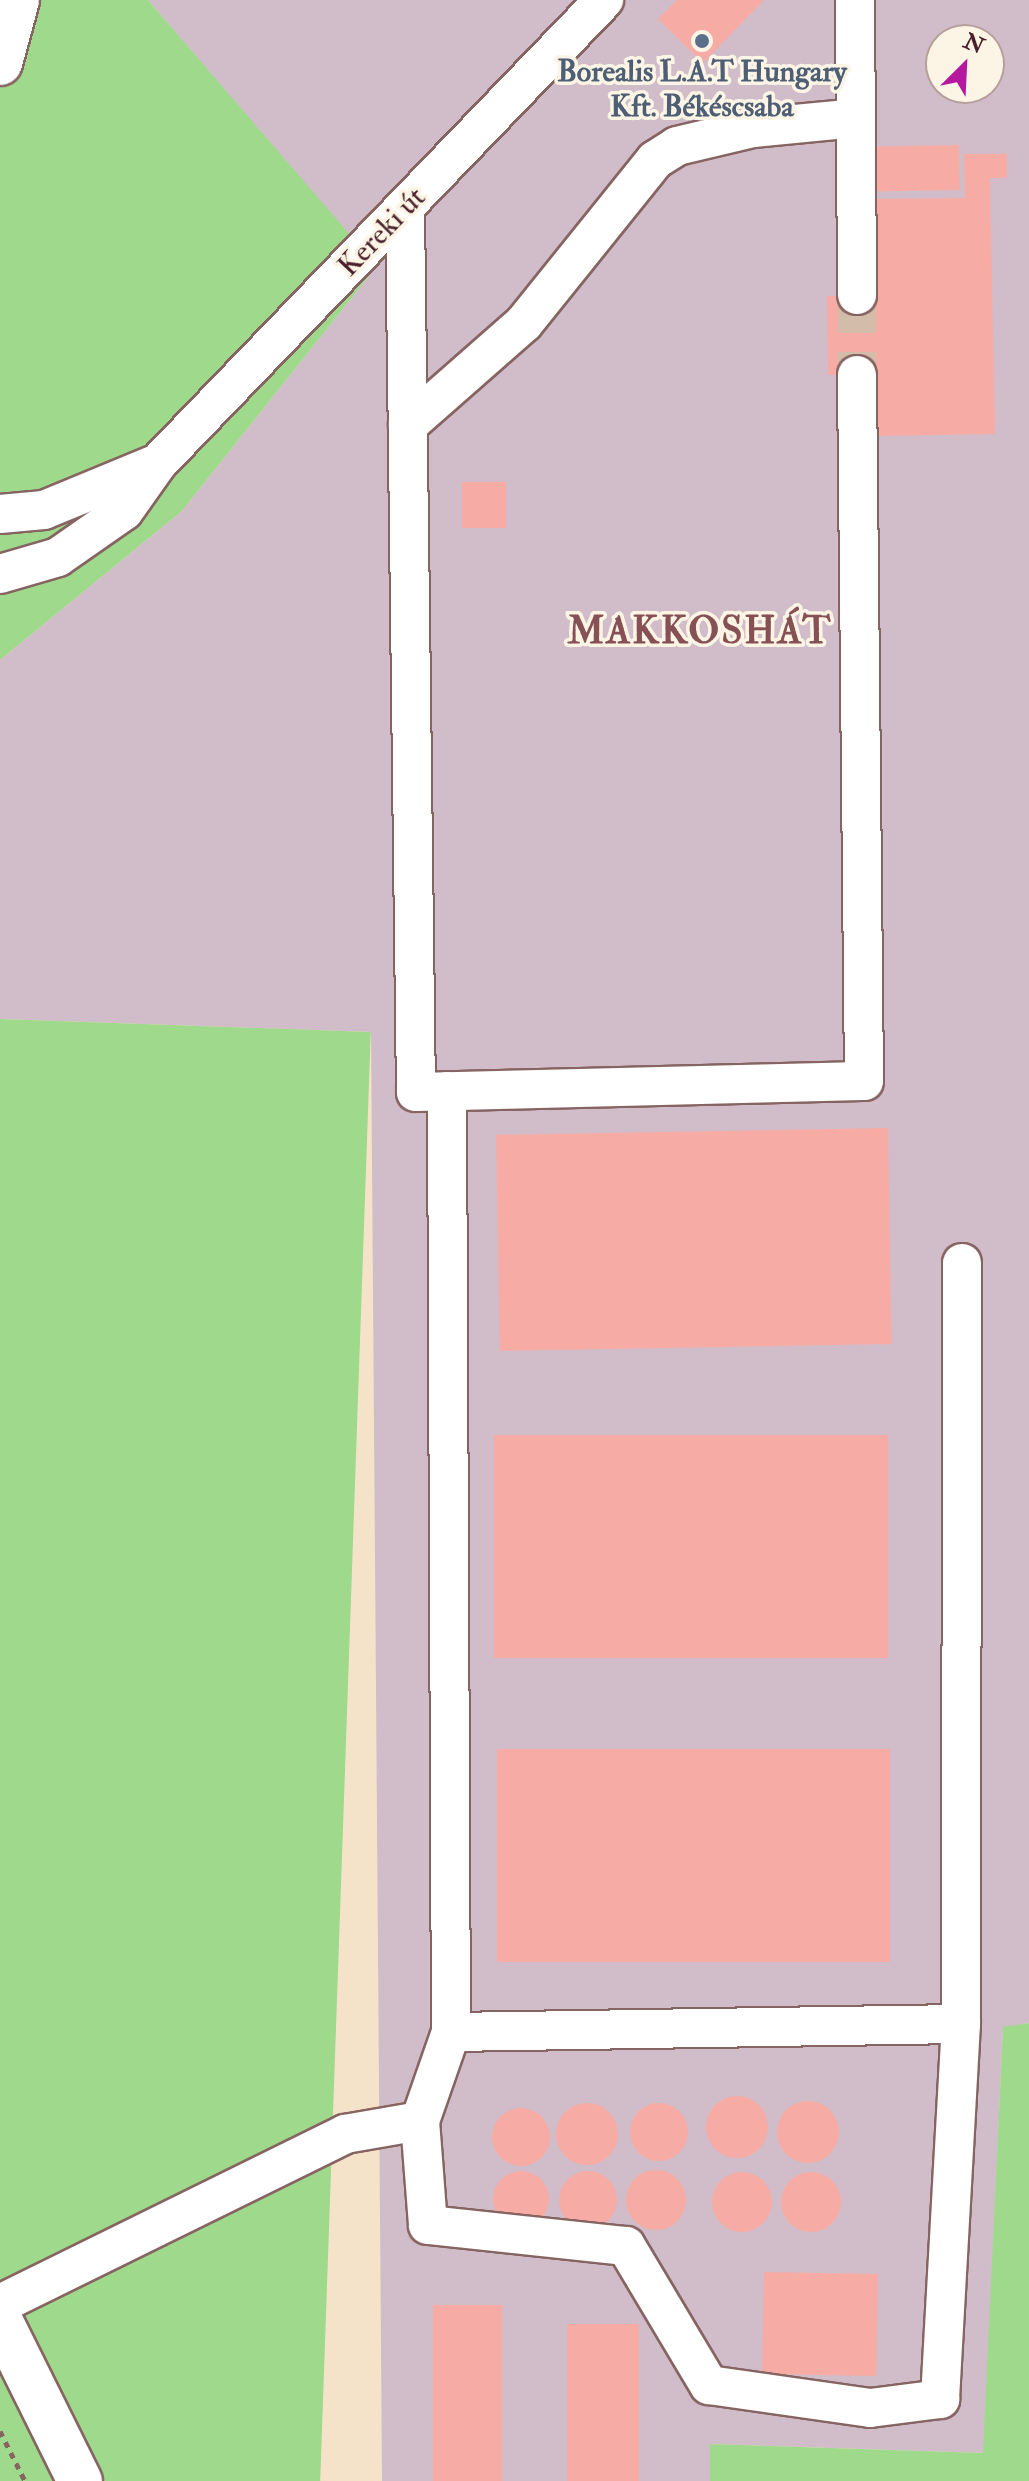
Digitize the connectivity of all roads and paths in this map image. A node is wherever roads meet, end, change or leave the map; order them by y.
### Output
1 (17, 0) edge
2 (604, 0) edge
3 (855, 0) edge
4 (0, 63) edge
5 (856, 118) junction
6 (405, 208) junction
7 (857, 295) tunnel mouth
8 (857, 375) tunnel mouth
9 (408, 425) junction
10 (158, 463) junction
11 (0, 514) edge
12 (0, 574) edge
13 (447, 1091) junction
14 (962, 1263) dead end
15 (961, 2024) junction
16 (451, 2032) junction
17 (420, 2121) junction
18 (0, 2304) edge
19 (0, 2320) edge
20 (0, 2431) edge
21 (25, 2481) edge
22 (80, 2481) edge

1 - 4 main road
2 - 6 street, Kereki út
3 - 5 street
5 - 7 street
5 - 9 street
6 - 9 street
6 - 10 street, Kereki út
8 - 13 street
9 - 13 street
10 - 11 street, Kereki út
10 - 12 street, Kereki út
13 - 16 street
14 - 15 street
15 - 16 street
15 - 17 street
16 - 17 street
17 - 18 street
19 - 22 main road
20 - 21 path

